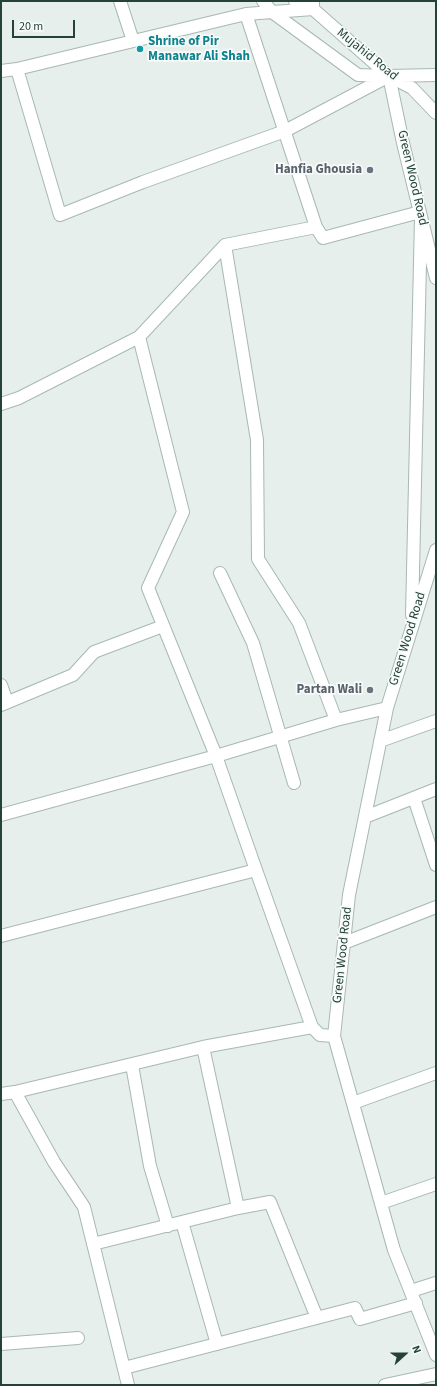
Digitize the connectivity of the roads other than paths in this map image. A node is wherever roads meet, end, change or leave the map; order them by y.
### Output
1 (120, 1) edge
2 (263, 1) edge
3 (295, 1) edge
4 (313, 5) edge
5 (272, 12) junction
6 (246, 14) junction
7 (133, 41) junction
8 (17, 69) junction
9 (1, 71) edge
10 (436, 75) edge
11 (389, 76) junction
12 (436, 113) edge
13 (285, 131) junction
14 (420, 215) junction
15 (316, 227) junction
16 (225, 245) junction
17 (436, 278) edge
18 (139, 337) junction
19 (1, 404) edge
20 (436, 550) edge
21 (220, 573) dead end
22 (163, 626) junction
23 (411, 629) junction
24 (1, 684) edge
25 (4, 704) edge
26 (387, 708) junction
27 (336, 720) junction
28 (436, 721) edge
29 (281, 736) junction
30 (380, 741) junction
31 (216, 756) junction
32 (294, 783) dead end
33 (436, 789) edge
34 (414, 798) junction
35 (1, 815) edge
36 (365, 817) junction
37 (436, 865) edge
38 (256, 870) junction
39 (436, 907) edge
40 (1, 936) edge
41 (344, 943) junction
42 (312, 1027) junction
43 (334, 1036) junction
44 (202, 1047) junction
45 (132, 1065) junction
46 (436, 1073) edge
47 (15, 1092) junction
48 (1, 1094) edge
49 (353, 1103) junction
50 (436, 1184) edge
51 (381, 1203) junction
52 (238, 1208) junction
53 (182, 1222) junction
54 (168, 1226) junction
55 (93, 1244) junction
56 (436, 1283) edge
57 (411, 1291) junction
58 (416, 1303) junction
59 (317, 1318) junction
60 (78, 1338) dead end
61 (1, 1344) edge
62 (217, 1344) junction
63 (436, 1355) edge
64 (124, 1368) junction
65 (436, 1374) edge
66 (128, 1385) edge
67 (385, 1385) edge

1 - 7 street
2 - 5 street
3 - 4 street, Mujahid Road
4 - 5 street
4 - 11 street, Mujahid Road
5 - 6 street
5 - 11 street
6 - 7 street
6 - 13 street
7 - 8 street
8 - 9 street
8 - 13 street
10 - 11 street
11 - 12 street, Mujahid Road
11 - 13 street
11 - 14 street, Green Wood Road
13 - 15 street
14 - 15 street
14 - 17 street, Green Wood Road
14 - 23 street
15 - 16 street
16 - 18 street
16 - 27 street
18 - 19 street
18 - 22 street
20 - 23 street, Green Wood Road
21 - 29 street
22 - 25 street
22 - 31 street
23 - 26 street, Green Wood Road
24 - 25 street
26 - 27 street
26 - 30 street, Green Wood Road
27 - 29 street
28 - 30 street
29 - 31 street
29 - 32 street
30 - 36 street, Green Wood Road
31 - 35 street
31 - 38 street
33 - 34 street
34 - 36 street
34 - 37 street
36 - 41 street, Green Wood Road
38 - 40 street
38 - 42 street
39 - 41 street
41 - 43 street, Green Wood Road
42 - 43 street
42 - 44 street
43 - 49 street, Green Wood Road
44 - 45 street
44 - 52 street
45 - 47 street
45 - 54 street
46 - 49 street
47 - 48 street
47 - 55 street
49 - 51 street, Green Wood Road
50 - 51 street
51 - 57 street, Green Wood Road
52 - 53 street
52 - 59 street
53 - 54 street
53 - 62 street
54 - 55 street
55 - 64 street
56 - 57 street
57 - 58 street, Green Wood Road
58 - 59 street
58 - 63 street, Green Wood Road
59 - 62 street
60 - 61 street
62 - 64 street
64 - 66 street
65 - 67 street

